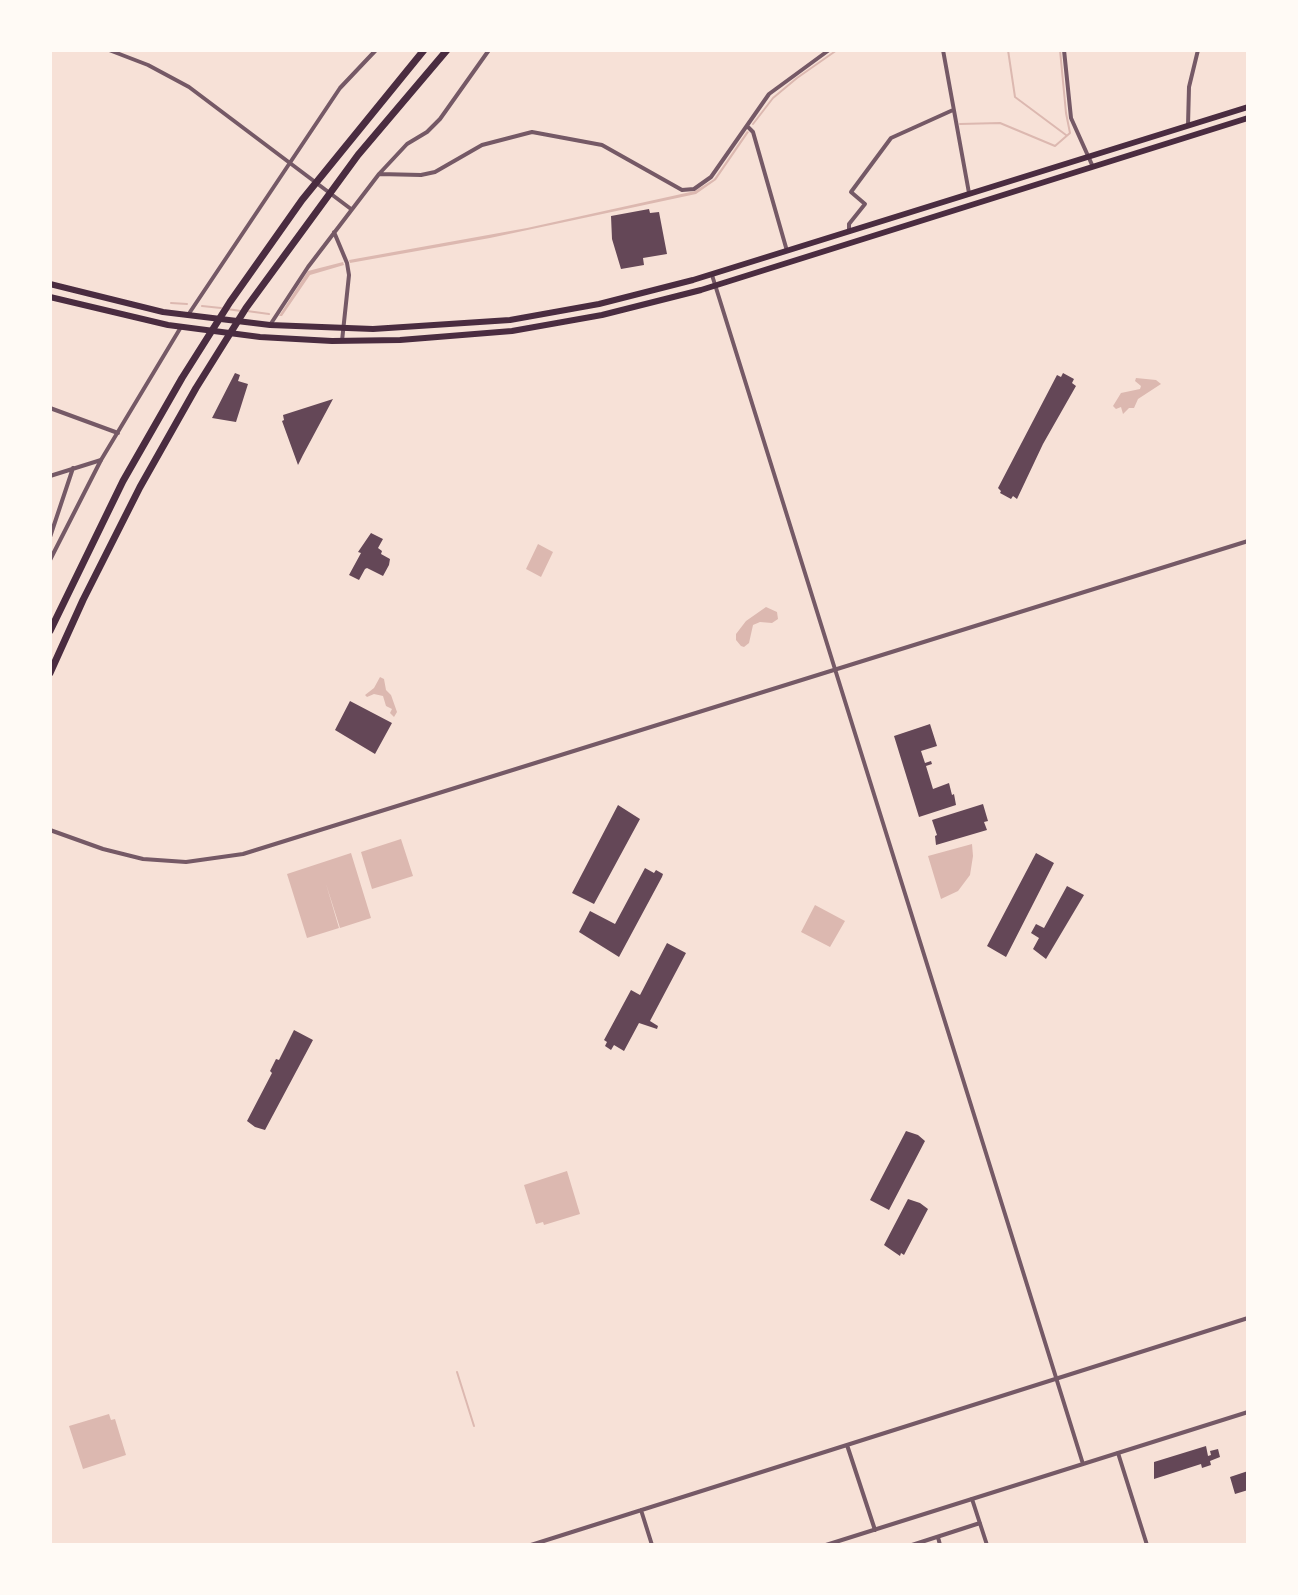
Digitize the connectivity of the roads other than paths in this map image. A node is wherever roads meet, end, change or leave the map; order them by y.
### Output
1 (109, 50) edge
2 (424, 50) edge
3 (447, 50) edge
4 (489, 50) edge
5 (829, 50) edge
6 (943, 50) edge
7 (1064, 50) edge
8 (1198, 50) edge
9 (374, 51) edge
10 (1248, 107) edge
11 (953, 110) junction
12 (1248, 118) edge
13 (1188, 125) junction
14 (747, 126) junction
15 (1089, 156) junction
16 (292, 165) junction
17 (1093, 167) junction
18 (379, 174) junction
19 (969, 194) junction
20 (350, 208) junction
21 (334, 232) junction
22 (849, 232) junction
23 (787, 251) junction
24 (711, 275) junction
25 (50, 284) edge
26 (715, 286) junction
27 (50, 297) edge
28 (188, 316) junction
29 (270, 325) junction
30 (181, 327) junction
31 (345, 329) junction
32 (342, 341) junction
33 (50, 408) edge
34 (118, 433) junction
35 (101, 460) junction
36 (73, 468) junction
37 (50, 476) edge
38 (50, 537) edge
39 (1248, 541) edge
40 (50, 560) edge
41 (50, 631) edge
42 (835, 670) junction
43 (50, 673) edge
44 (50, 830) edge
45 (1247, 1319) edge
46 (1248, 1325) edge
47 (1056, 1380) junction
48 (1248, 1412) edge
49 (847, 1445) junction
50 (1118, 1453) junction
51 (1083, 1464) junction
52 (972, 1499) junction
53 (641, 1510) junction
54 (980, 1523) junction
55 (875, 1530) junction
56 (938, 1537) junction
57 (531, 1545) edge
58 (652, 1545) edge
59 (826, 1545) edge
60 (912, 1545) edge
61 (940, 1545) edge
62 (987, 1545) edge
63 (1147, 1545) edge

1 - 16 street
2 - 41 highway
3 - 43 highway
4 - 18 street
5 - 14 street
6 - 11 street
7 - 15 street
8 - 13 street
9 - 16 street
10 - 13 highway
11 - 19 street
11 - 22 street
12 - 17 highway
13 - 15 highway
14 - 18 street
14 - 23 street
15 - 17 street
15 - 19 highway
16 - 20 street
16 - 28 street
17 - 26 highway
18 - 20 street
19 - 22 highway
20 - 21 street
21 - 29 street
21 - 31 street
22 - 23 highway
23 - 24 highway
24 - 26 street
24 - 31 highway
25 - 28 highway
26 - 32 highway
26 - 42 street
27 - 30 highway
28 - 29 highway
28 - 30 street
29 - 31 highway
30 - 32 highway
30 - 34 street
31 - 32 street
33 - 34 street
34 - 35 street
35 - 36 street
35 - 40 street
36 - 37 street
36 - 38 street
39 - 42 street
42 - 44 street
42 - 47 street
45 - 46 street
45 - 47 street
47 - 49 street
47 - 51 street
48 - 50 street
49 - 53 street
49 - 55 street
50 - 51 street
50 - 63 street
51 - 52 street
52 - 54 street
52 - 55 street
53 - 57 street
53 - 58 street
54 - 56 street
54 - 62 street
55 - 59 street
56 - 60 street
56 - 61 street

